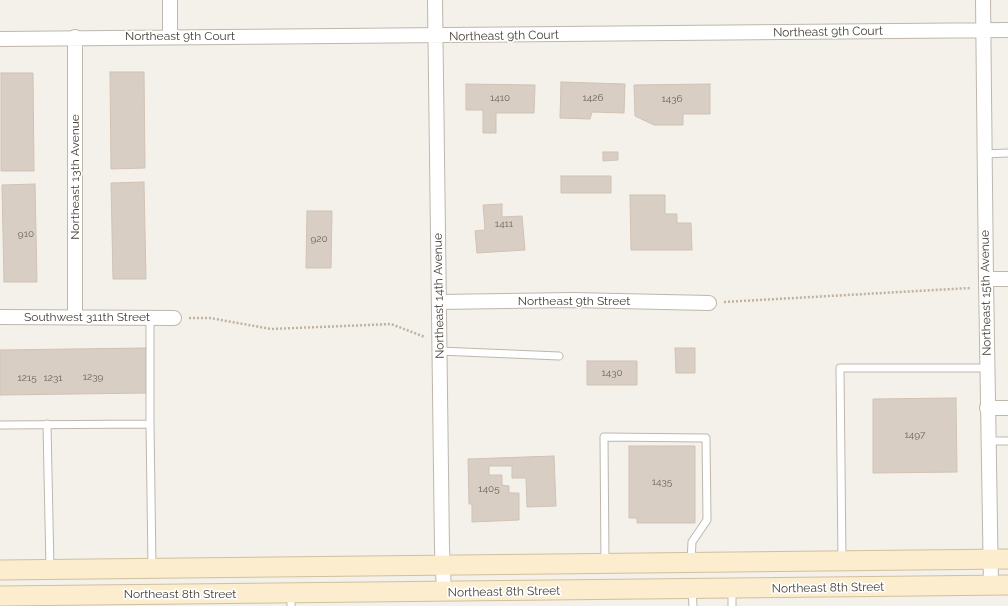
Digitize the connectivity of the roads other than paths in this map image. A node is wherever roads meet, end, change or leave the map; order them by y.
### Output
1 (170, 0) edge
2 (435, 0) edge
3 (983, 0) edge
4 (983, 30) junction
5 (1008, 30) edge
6 (170, 36) junction
7 (436, 36) junction
8 (75, 38) junction
9 (0, 39) edge
10 (1008, 153) edge
11 (984, 154) junction
12 (1008, 280) edge
13 (986, 283) junction
14 (439, 302) junction
15 (709, 303) road end
16 (0, 317) edge
17 (75, 317) junction
18 (150, 318) junction
19 (174, 318) road end
20 (440, 347) junction
21 (559, 356) dead end
22 (987, 368) junction
23 (987, 408) junction
24 (1008, 408) edge
25 (47, 424) junction
26 (150, 424) junction
27 (0, 425) edge
28 (988, 441) junction
29 (1008, 441) edge
30 (999, 559) edge
31 (842, 561) junction
32 (691, 562) junction
33 (731, 562) junction
34 (605, 563) junction
35 (442, 564) junction
36 (152, 567) junction
37 (50, 569) junction
38 (0, 570) edge
39 (1000, 586) edge
40 (444, 592) junction
41 (0, 596) edge
42 (692, 598) edge
43 (732, 598) edge
44 (291, 600) edge

1 - 6 street
2 - 7 street, Northeast 14th Avenue
3 - 4 street, Northeast 15th Avenue
4 - 5 street, Northeast 9th Court
4 - 7 street, Northeast 9th Court
4 - 11 street, Northeast 15th Avenue
6 - 7 street, Northeast 9th Court
6 - 8 street, Northeast 9th Court
7 - 14 street, Northeast 14th Avenue
8 - 9 street, Northeast 9th Court
8 - 17 street, Northeast 13th Avenue
10 - 11 lane
11 - 13 street, Northeast 15th Avenue
12 - 13 street
13 - 22 street, Northeast 15th Avenue
14 - 15 street, Northeast 9th Street
14 - 20 street, Northeast 14th Avenue
16 - 17 street, Southwest 311th Street
17 - 18 street, Southwest 311th Street
18 - 19 street, Southwest 311th Street
18 - 26 lane
20 - 21 lane
20 - 35 street, Northeast 14th Avenue
22 - 23 street, Northeast 15th Avenue
22 - 31 lane
23 - 24 street
23 - 28 street, Northeast 15th Avenue
25 - 26 lane
25 - 27 lane
25 - 37 lane
26 - 36 lane
28 - 29 lane
28 - 30 street, Northeast 15th Avenue
30 - 31 main road
30 - 39 street, Northeast 15th Avenue
31 - 33 main road
32 - 33 main road
32 - 34 main road
32 - 34 lane
32 - 42 main road
33 - 43 main road
34 - 35 main road
35 - 36 main road
35 - 40 street, Northeast 14th Avenue
36 - 37 main road
37 - 38 main road
39 - 43 main road, Northeast 8th Street
40 - 42 main road, Northeast 8th Street
40 - 44 main road, Northeast 8th Street
41 - 44 main road, Northeast 8th Street
42 - 43 main road, Northeast 8th Street

